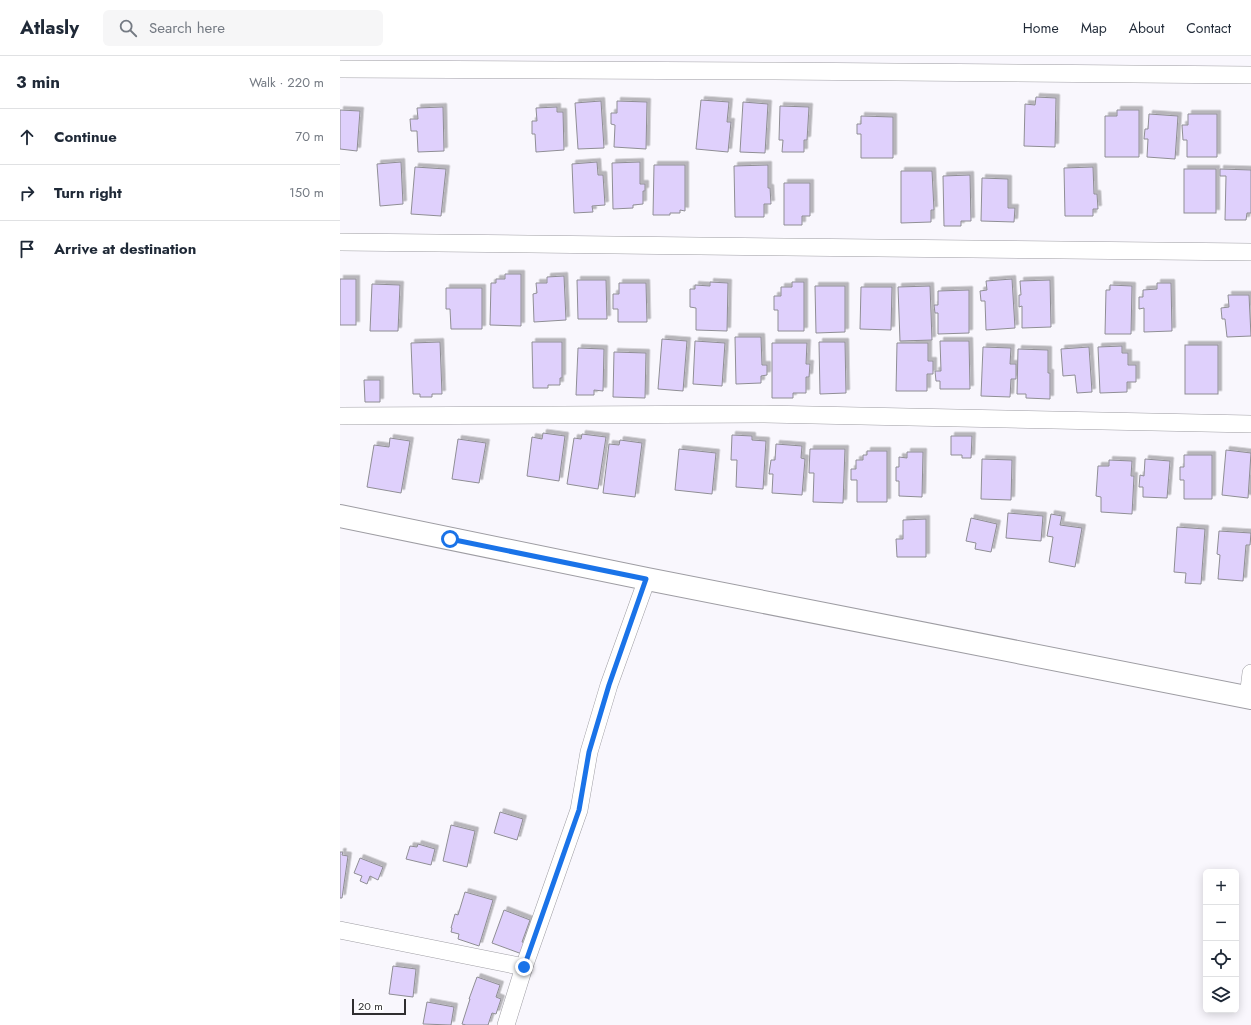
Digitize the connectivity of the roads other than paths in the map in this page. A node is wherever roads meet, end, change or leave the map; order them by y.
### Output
1 (340, 70) edge
2 (1251, 75) edge
3 (340, 242) edge
4 (1251, 252) edge
5 (340, 416) edge
6 (1251, 424) edge
7 (340, 516) edge
8 (646, 579) junction
9 (1251, 673) edge
10 (1250, 698) edge
11 (340, 930) edge
12 (524, 967) junction
13 (506, 1025) edge

1 - 2 street
3 - 4 street
5 - 6 street
7 - 8 main road
8 - 10 main road
8 - 12 street
9 - 10 street
11 - 12 street
12 - 13 street

